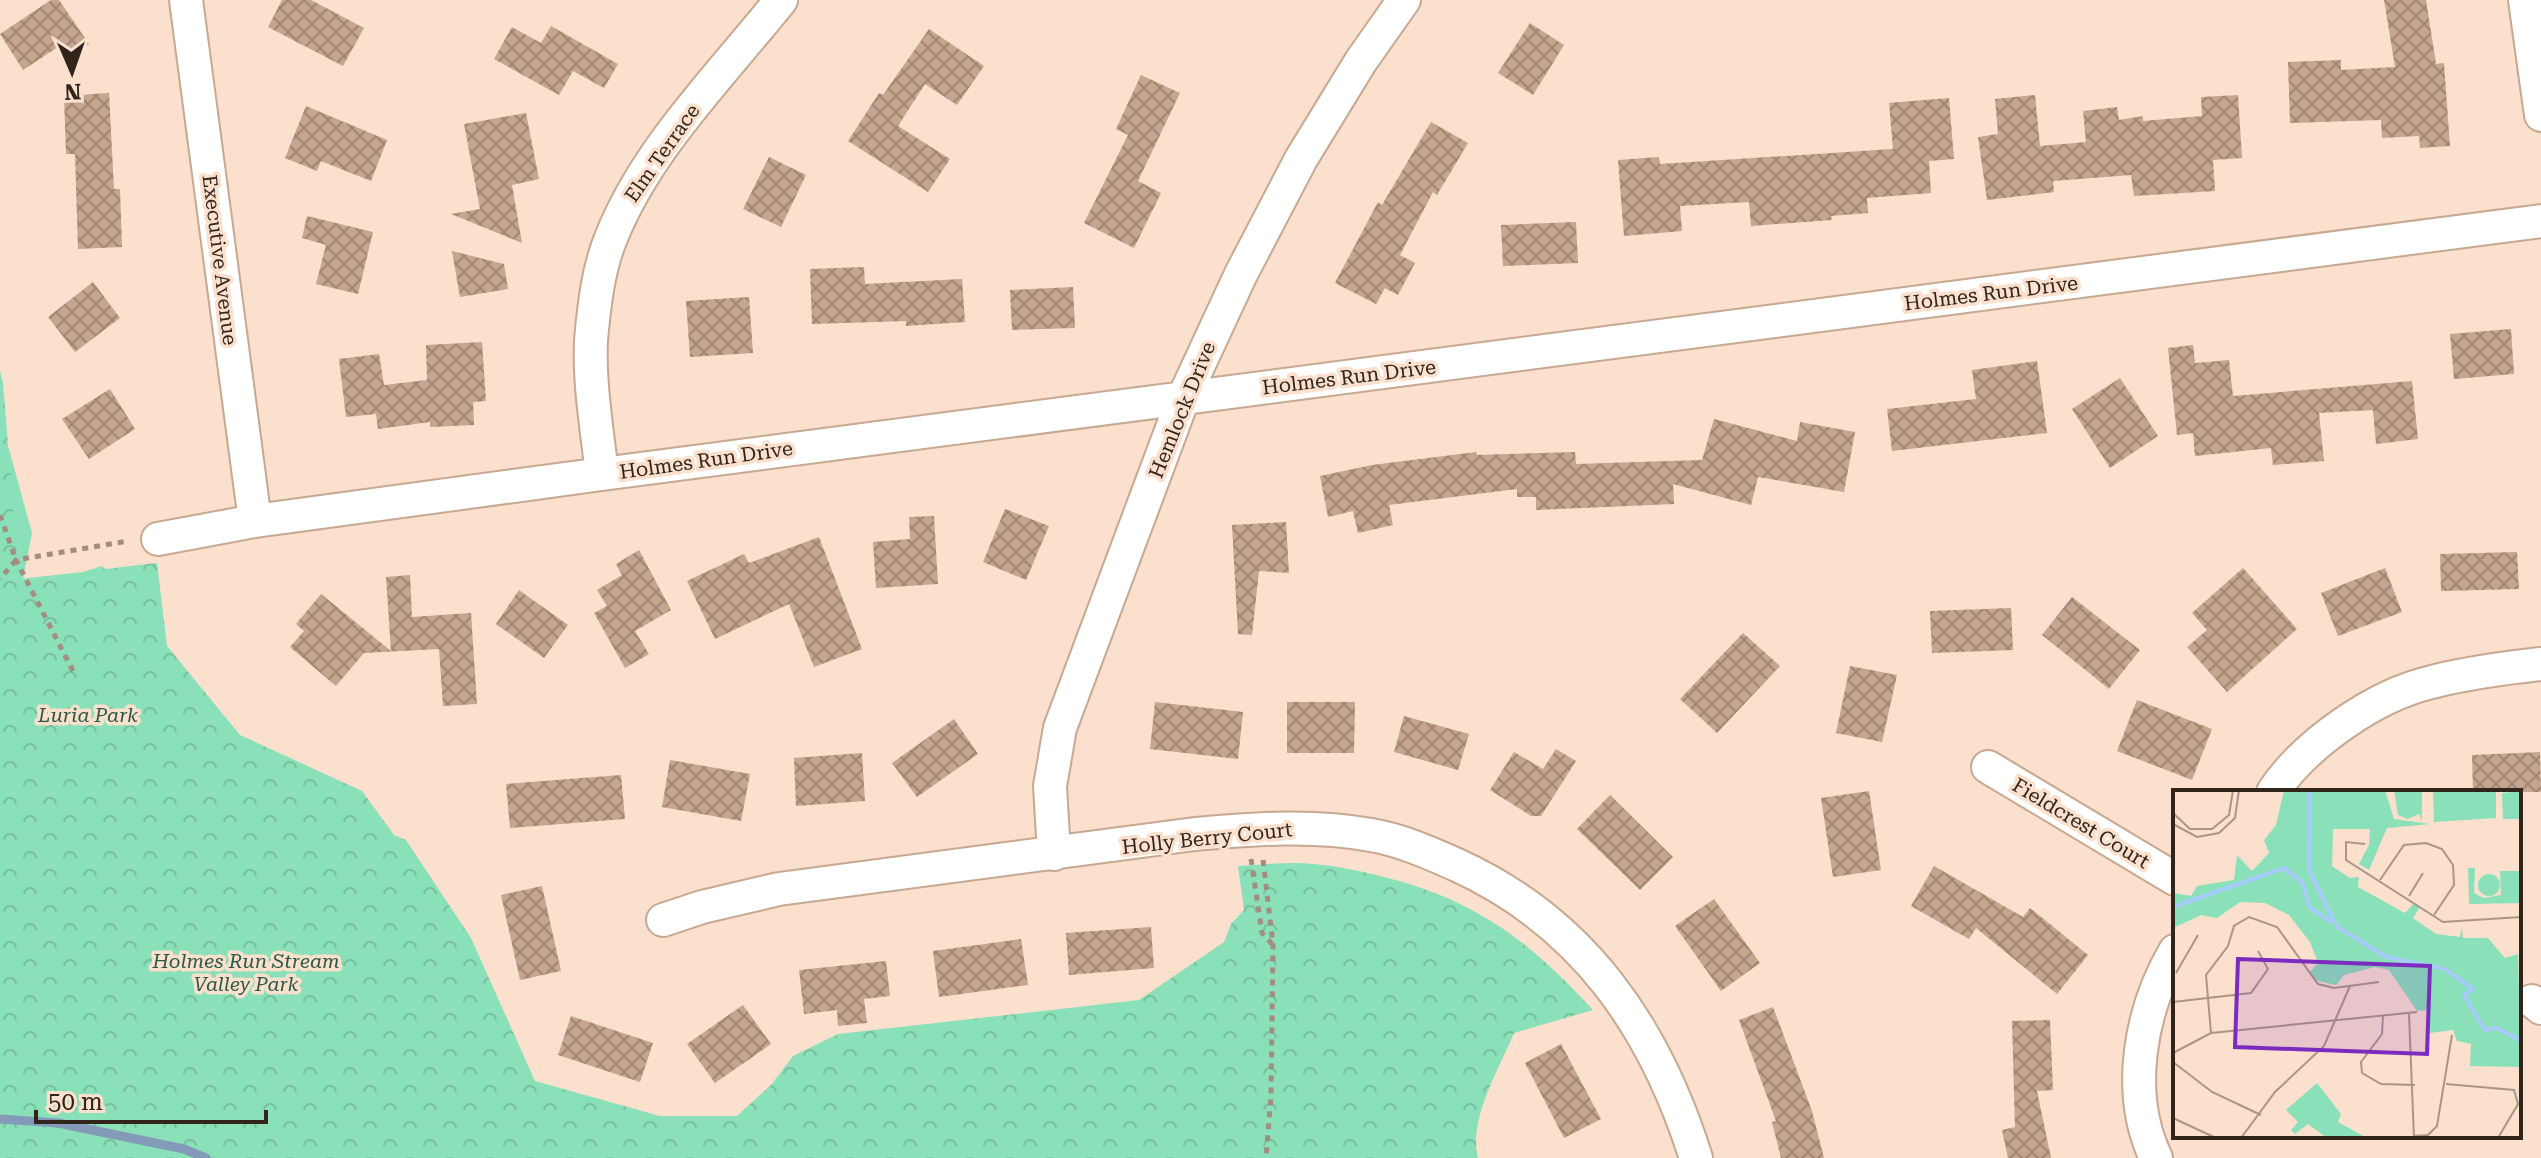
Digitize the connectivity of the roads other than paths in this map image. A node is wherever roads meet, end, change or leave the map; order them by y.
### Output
1 (186, 0) edge
2 (781, 0) edge
3 (1404, 0) edge
4 (2525, 0) edge
5 (2541, 115) edge
6 (2541, 221) edge
7 (1183, 399) junction
8 (602, 474) junction
9 (255, 521) junction
10 (158, 539) road end
11 (2541, 664) edge
12 (1988, 767) dead end
13 (2275, 790) edge
14 (1054, 854) junction
15 (2173, 878) edge
16 (663, 920) dead end
17 (2173, 955) edge
18 (1696, 1158) edge
19 (2156, 1158) edge

1 - 9 street, Executive Avenue
2 - 8 street, Elm Terrace
3 - 7 street, Hemlock Drive
4 - 5 street
6 - 7 street, Holmes Run Drive
7 - 8 street, Holmes Run Drive
7 - 14 street, Hemlock Drive
8 - 9 street, Holmes Run Drive
9 - 10 street, Holmes Run Drive
11 - 13 street
12 - 15 street, Fieldcrest Court
14 - 16 street, Holly Berry Court
14 - 18 street, Holly Berry Court
17 - 19 street

